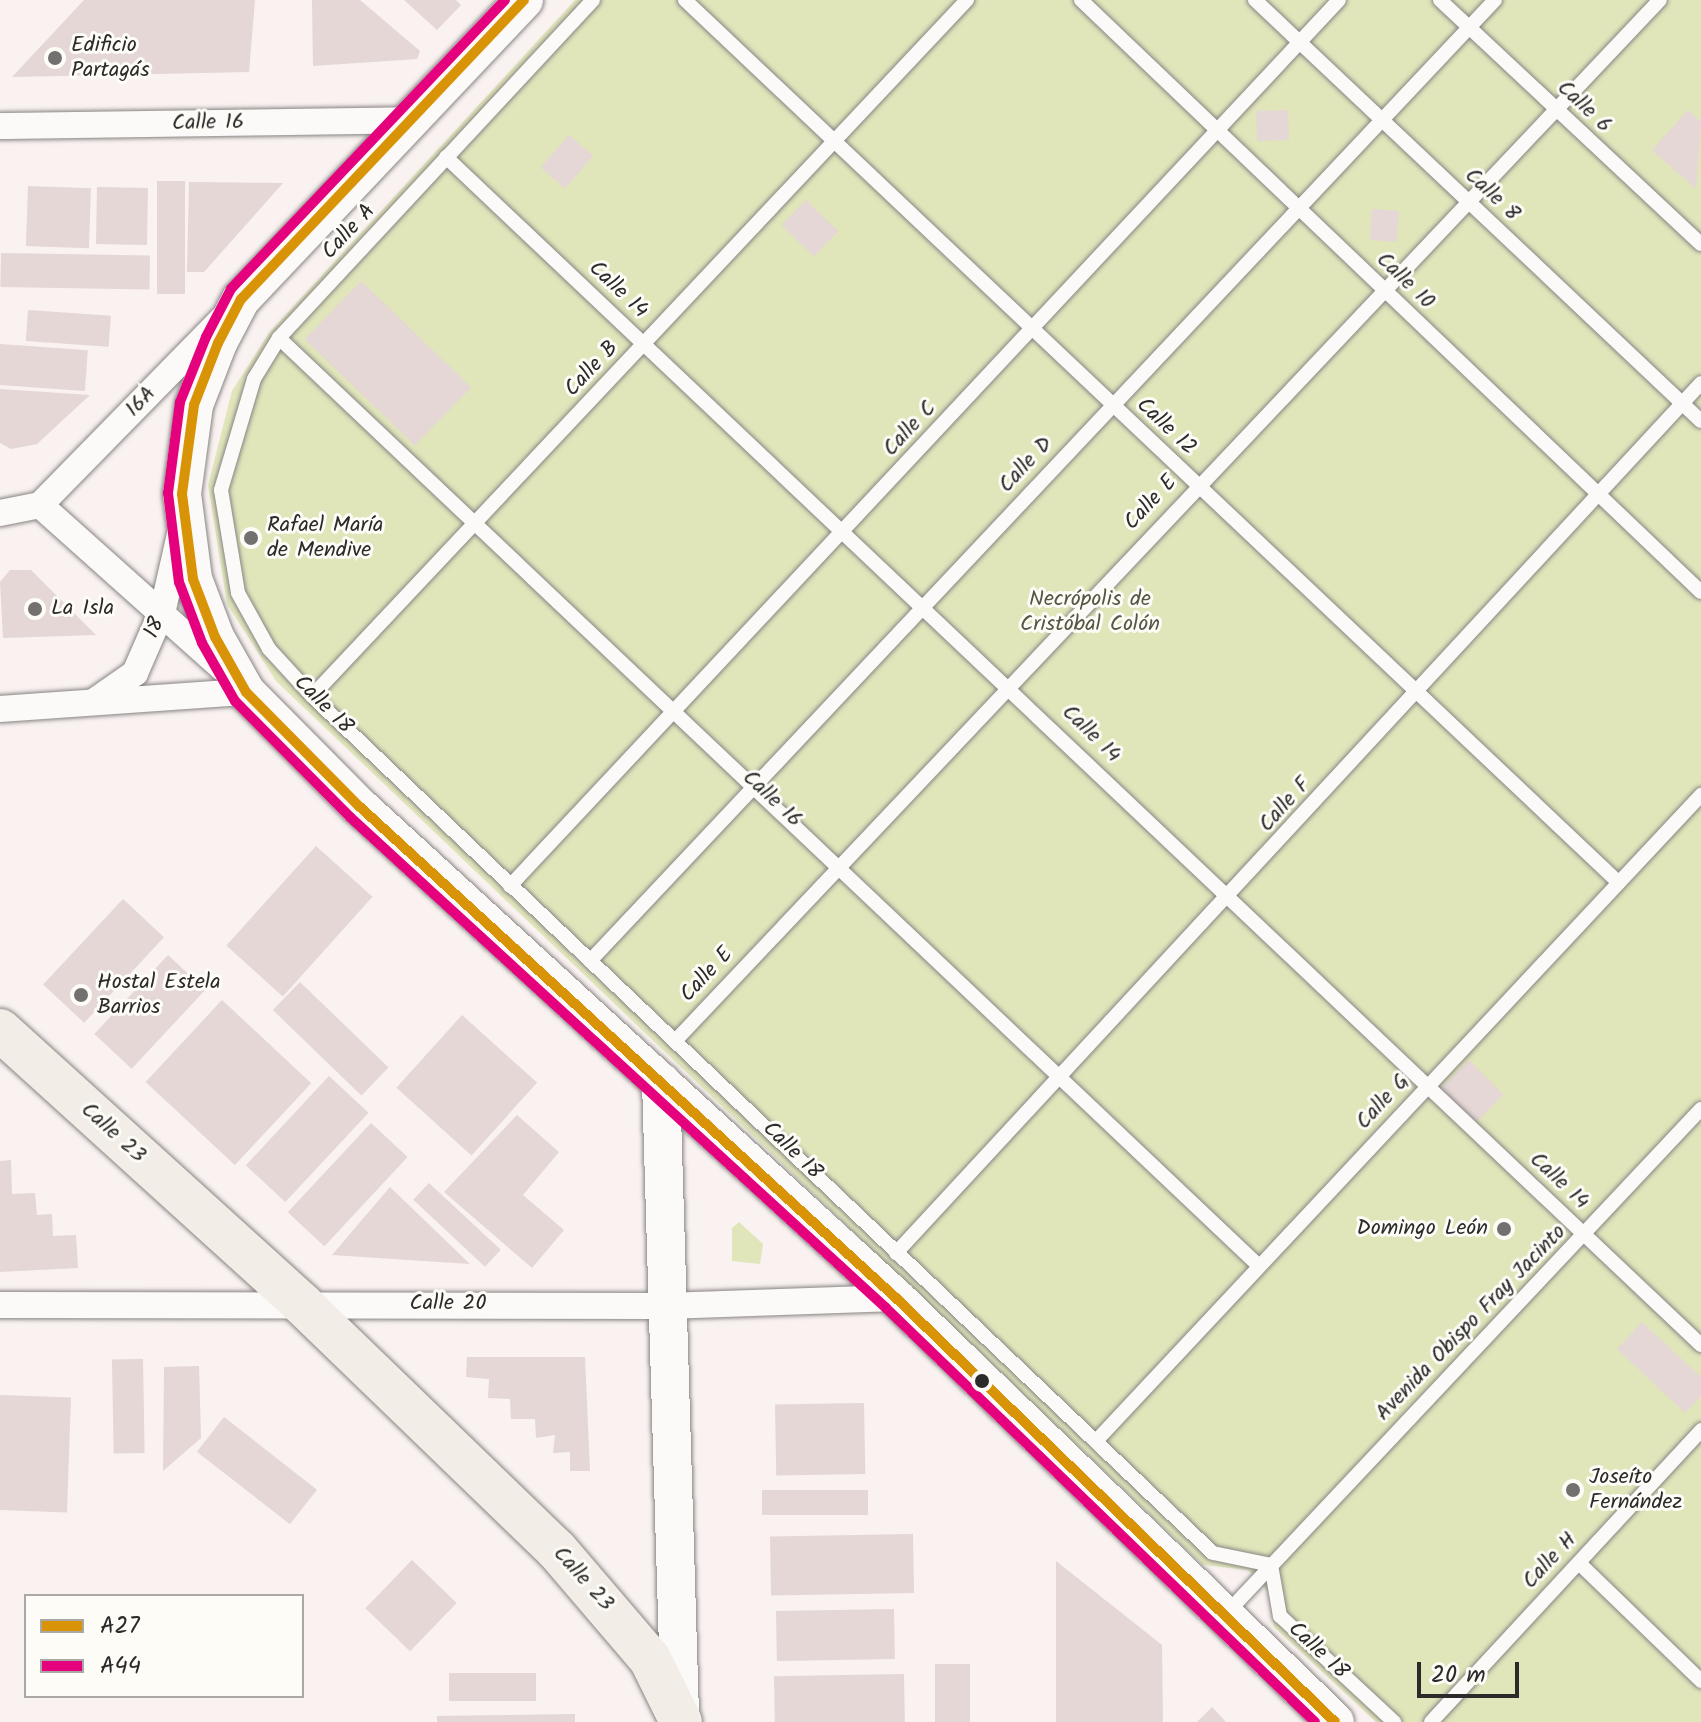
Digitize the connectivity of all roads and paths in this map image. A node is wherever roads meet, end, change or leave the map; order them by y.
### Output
1 (524, 0) edge
2 (593, 0) edge
3 (685, 0) edge
4 (967, 0) edge
5 (1081, 0) edge
6 (1255, 0) edge
7 (1339, 0) edge
8 (1440, 0) edge
9 (1495, 0) edge
10 (1660, 0) edge
11 (1468, 28) junction
12 (1300, 44) junction
13 (1555, 110) junction
14 (416, 120) junction
15 (1380, 120) junction
16 (0, 126) edge
17 (1218, 133) junction
18 (835, 141) junction
19 (446, 157) junction
20 (1467, 202) junction
21 (1297, 207) junction
22 (1701, 244) edge
23 (1383, 290) junction
24 (241, 299) junction
25 (1031, 333) junction
26 (279, 338) junction
27 (644, 345) junction
28 (1701, 383) edge
29 (1682, 404) junction
30 (1112, 406) junction
31 (1701, 421) edge
32 (1197, 486) junction
33 (1599, 495) junction
34 (40, 505) junction
35 (182, 510) junction
36 (0, 513) edge
37 (477, 522) junction
38 (842, 534) junction
39 (225, 536) joint
40 (1701, 592) edge
41 (924, 606) junction
42 (163, 609) junction
43 (1011, 687) junction
44 (246, 692) junction
45 (1416, 693) junction
46 (312, 696) junction
47 (89, 704) junction
48 (0, 709) edge
49 (677, 709) junction
50 (757, 785) junction
51 (1701, 795) edge
52 (841, 865) junction
53 (1619, 883) junction
54 (510, 886) junction
55 (1229, 899) junction
56 (590, 961) junction
57 (0, 1030) edge
58 (677, 1039) junction
59 (1064, 1076) junction
60 (661, 1082) junction
61 (1427, 1088) junction
62 (1701, 1109) edge
63 (1585, 1235) junction
64 (896, 1253) junction
65 (1259, 1266) junction
66 (896, 1298) junction
67 (302, 1304) junction
68 (0, 1305) edge
69 (666, 1306) junction
70 (1701, 1345) edge
71 (1701, 1430) edge
72 (1097, 1440) junction
73 (1579, 1563) junction
74 (1271, 1565) junction
75 (1223, 1617) junction
76 (1701, 1681) edge
77 (680, 1718) edge
78 (1335, 1722) edge
79 (1394, 1722) edge
80 (1431, 1722) edge

1 - 14 main road
2 - 19 lane, Calle A
3 - 18 lane, Calle 12
4 - 18 lane, Calle B
5 - 17 lane, Calle 10
6 - 12 lane, Calle 8
7 - 12 lane, Calle C
8 - 11 lane, Calle 6
9 - 11 lane, Calle D
10 - 13 lane, Calle E
11 - 13 lane, Calle 6
11 - 15 lane, Calle D
12 - 15 lane, Calle 8
12 - 17 lane, Calle C
13 - 20 lane, Calle E
13 - 22 lane, Calle 6
14 - 16 street, Calle 16
14 - 24 main road
15 - 20 lane, Calle 8
15 - 21 lane, Calle D
17 - 21 lane, Calle 10
17 - 25 lane, Calle C
18 - 25 lane, Calle 12
18 - 27 lane, Calle B
19 - 26 lane, Calle A
19 - 27 lane, Calle 14
20 - 23 lane, Calle E
20 - 29 lane, Calle 8
21 - 23 lane, Calle 10
21 - 30 lane, Calle D
23 - 32 lane, Calle E
23 - 33 lane, Calle 10
24 - 34 street, 16A
24 - 35 main road
25 - 30 lane, Calle 12
25 - 38 lane, Calle C
26 - 37 lane, Calle 16
26 - 39 lane, Calle A
27 - 37 lane, Calle B
27 - 38 lane, Calle 14
28 - 29 lane, Calle F
29 - 31 lane, Calle 8
29 - 33 lane, Calle F
30 - 32 lane, Calle 12
30 - 41 lane, Calle D
32 - 43 lane, Calle E
32 - 45 lane, Calle 12
33 - 40 lane, Calle 10
33 - 45 lane, Calle F
34 - 36 street
34 - 42 street
35 - 42 street, 18
35 - 44 main road
37 - 46 lane, Calle B
37 - 49 lane, Calle 16
38 - 41 lane, Calle 14
38 - 49 lane, Calle C
39 - 46 lane, Calle 18
41 - 43 lane, Calle 14
41 - 50 lane, Calle D
42 - 44 street
42 - 47 street, 18
43 - 52 lane, Calle E
43 - 55 lane, Calle 14
44 - 47 street
44 - 60 main road
45 - 53 lane, Calle 12
45 - 55 lane, Calle F
46 - 54 lane, Calle 18
47 - 48 street
49 - 50 lane, Calle 16
49 - 54 lane, Calle C
50 - 52 lane, Calle 16
50 - 56 lane, Calle D
51 - 53 lane, Calle G
52 - 58 lane, Calle E
52 - 59 lane, Calle 16
53 - 61 lane, Calle G
54 - 56 lane, Calle 18
55 - 59 lane, Calle F
55 - 61 lane, Calle 14
56 - 58 lane, Calle 18
57 - 67 main road, Calle 23
58 - 64 lane, Calle 18
59 - 64 lane, Calle F
59 - 65 lane, Calle 16
60 - 66 main road
60 - 69 main road, Calle 23
61 - 63 lane, Calle 14
61 - 65 lane, Calle G
62 - 63 lane, Avenida Obispo Fray Jacinto
63 - 70 lane, Calle 14
63 - 74 lane, Avenida Obispo Fray Jacinto
64 - 72 lane, Calle 18
65 - 72 lane, Calle G
66 - 69 street, Calle 20
66 - 75 main road
67 - 68 street, Calle 20
67 - 69 street, Calle 20
67 - 77 main road, Calle 23
69 - 77 main road, Calle 23
71 - 73 lane, Calle H
72 - 74 lane, Calle 18
73 - 76 lane
73 - 80 lane, Calle H
74 - 75 lane, Avenida Obispo Fray Jacinto
74 - 79 lane, Calle 18
75 - 78 main road

